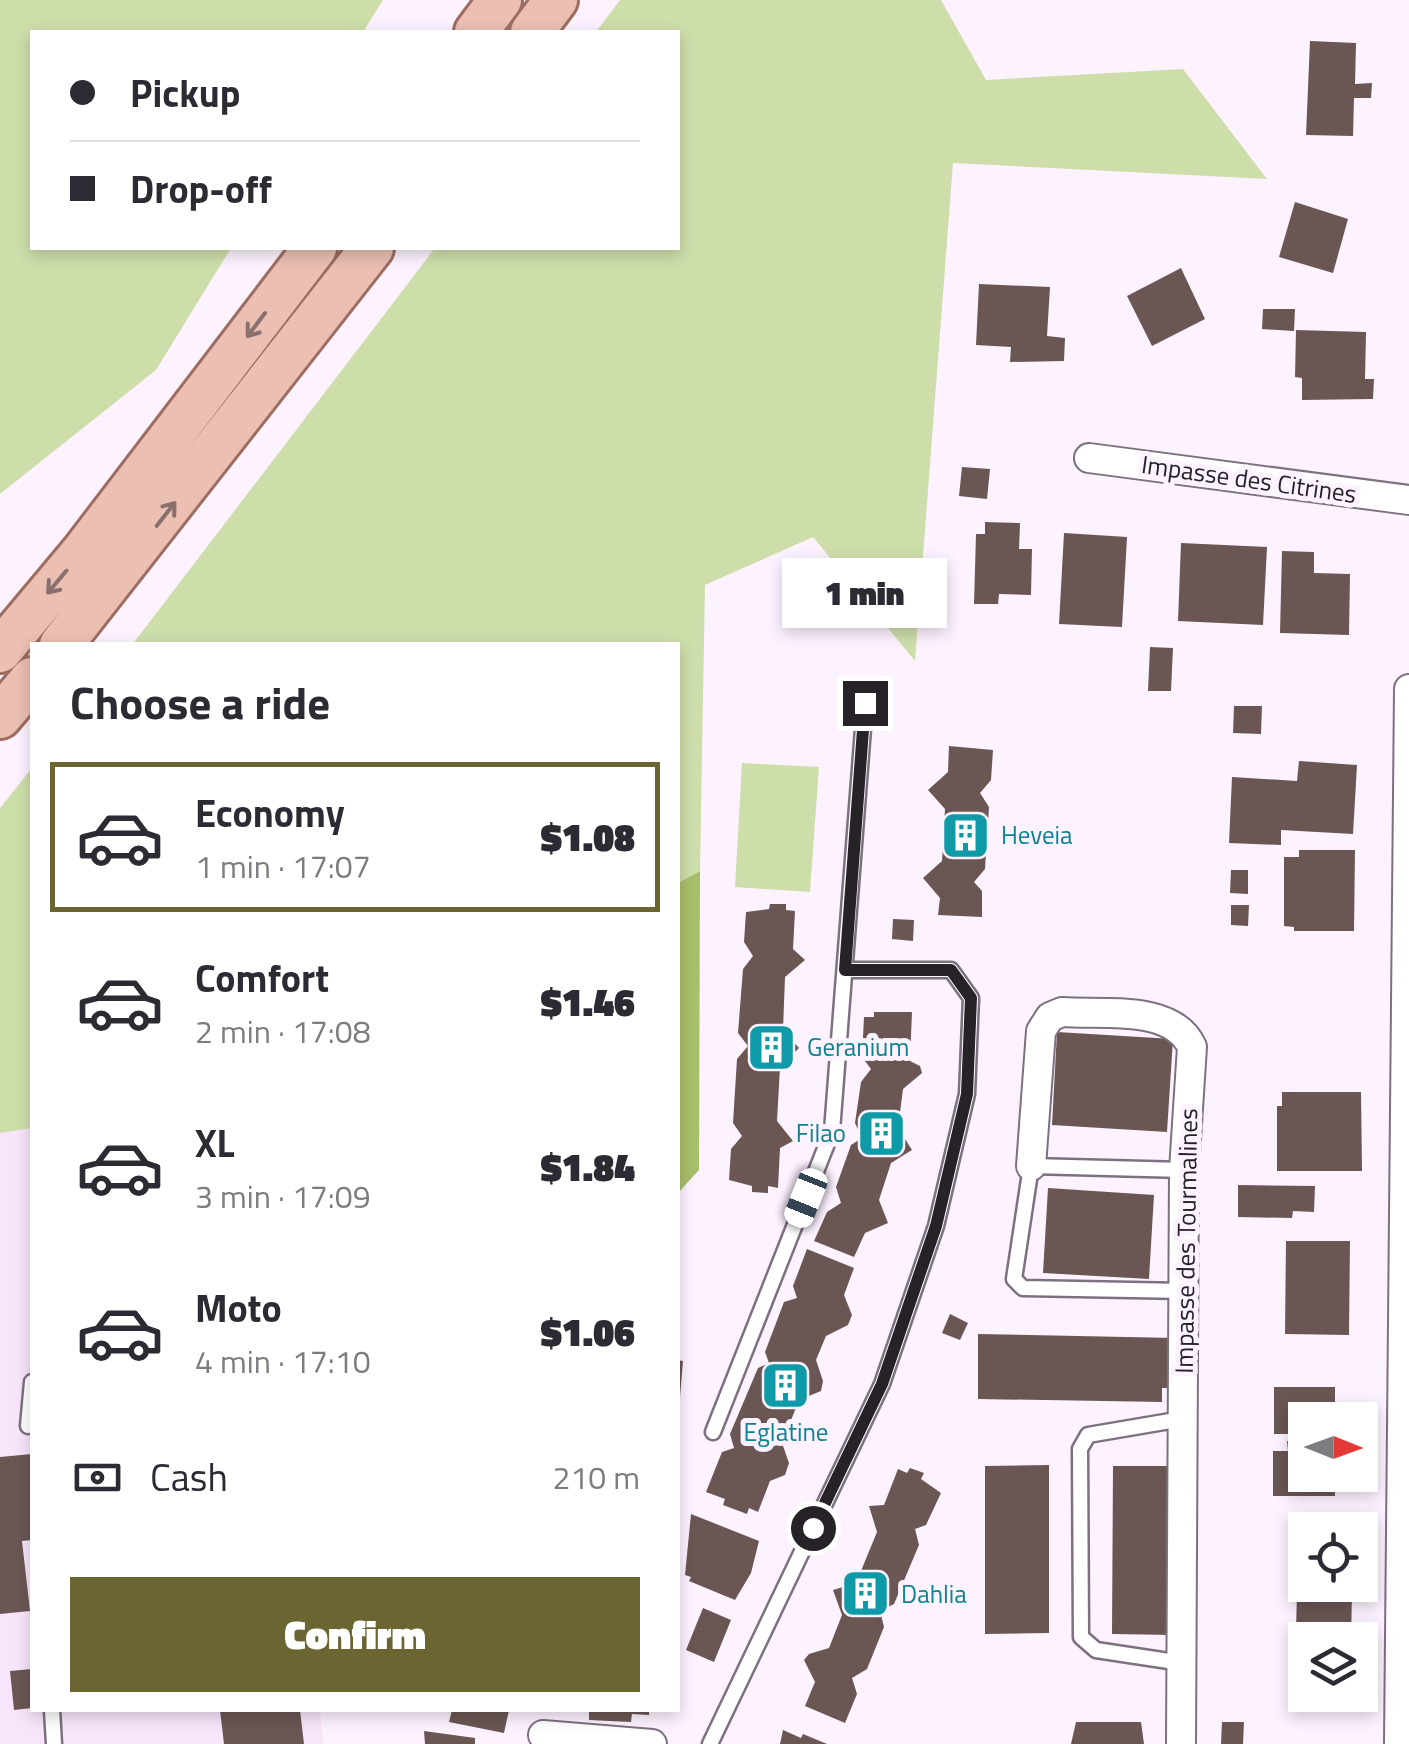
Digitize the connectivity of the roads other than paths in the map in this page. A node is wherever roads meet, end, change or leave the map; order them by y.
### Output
1 (500, 0) edge
2 (556, 0) edge
3 (478, 30) edge
4 (534, 30) edge
5 (313, 250) edge
6 (370, 250) edge
7 (1089, 458) dead end
8 (1409, 500) edge
9 (63, 642) edge
10 (0, 651) edge
11 (30, 681) edge
12 (1409, 689) edge
13 (865, 703) dead end
14 (0, 716) edge
15 (845, 970) junction
16 (1407, 982) edge
17 (1031, 1166) junction
18 (1184, 1170) junction
19 (1185, 1291) junction
20 (1404, 1378) edge
21 (30, 1404) edge
22 (1182, 1419) junction
23 (28, 1426) dead end
24 (713, 1432) dead end
25 (1182, 1663) junction
26 (1404, 1702) edge
27 (52, 1712) edge
28 (543, 1730) edge
29 (54, 1744) edge
30 (652, 1744) edge
31 (710, 1744) edge
32 (1182, 1744) edge
33 (1399, 1744) edge

1 - 3 main road
2 - 4 main road
5 -> 10 main road
9 -> 6 main road
7 - 8 street, Impasse des Citrines
11 - 14 main road
12 - 16 street
13 - 15 lane
15 - 24 lane
15 - 31 lane
16 - 20 street
17 - 18 lane
17 - 18 street, Impasse des Tourmalines
17 - 19 lane
18 - 19 street, Impasse des Tourmalines
19 - 22 street, Impasse des Tourmalines
20 - 26 street
21 - 23 lane
22 - 25 street, Impasse des Tourmalines
22 - 25 lane
25 - 32 street, Impasse des Tourmalines
26 - 33 street
27 - 29 lane
28 - 30 street

